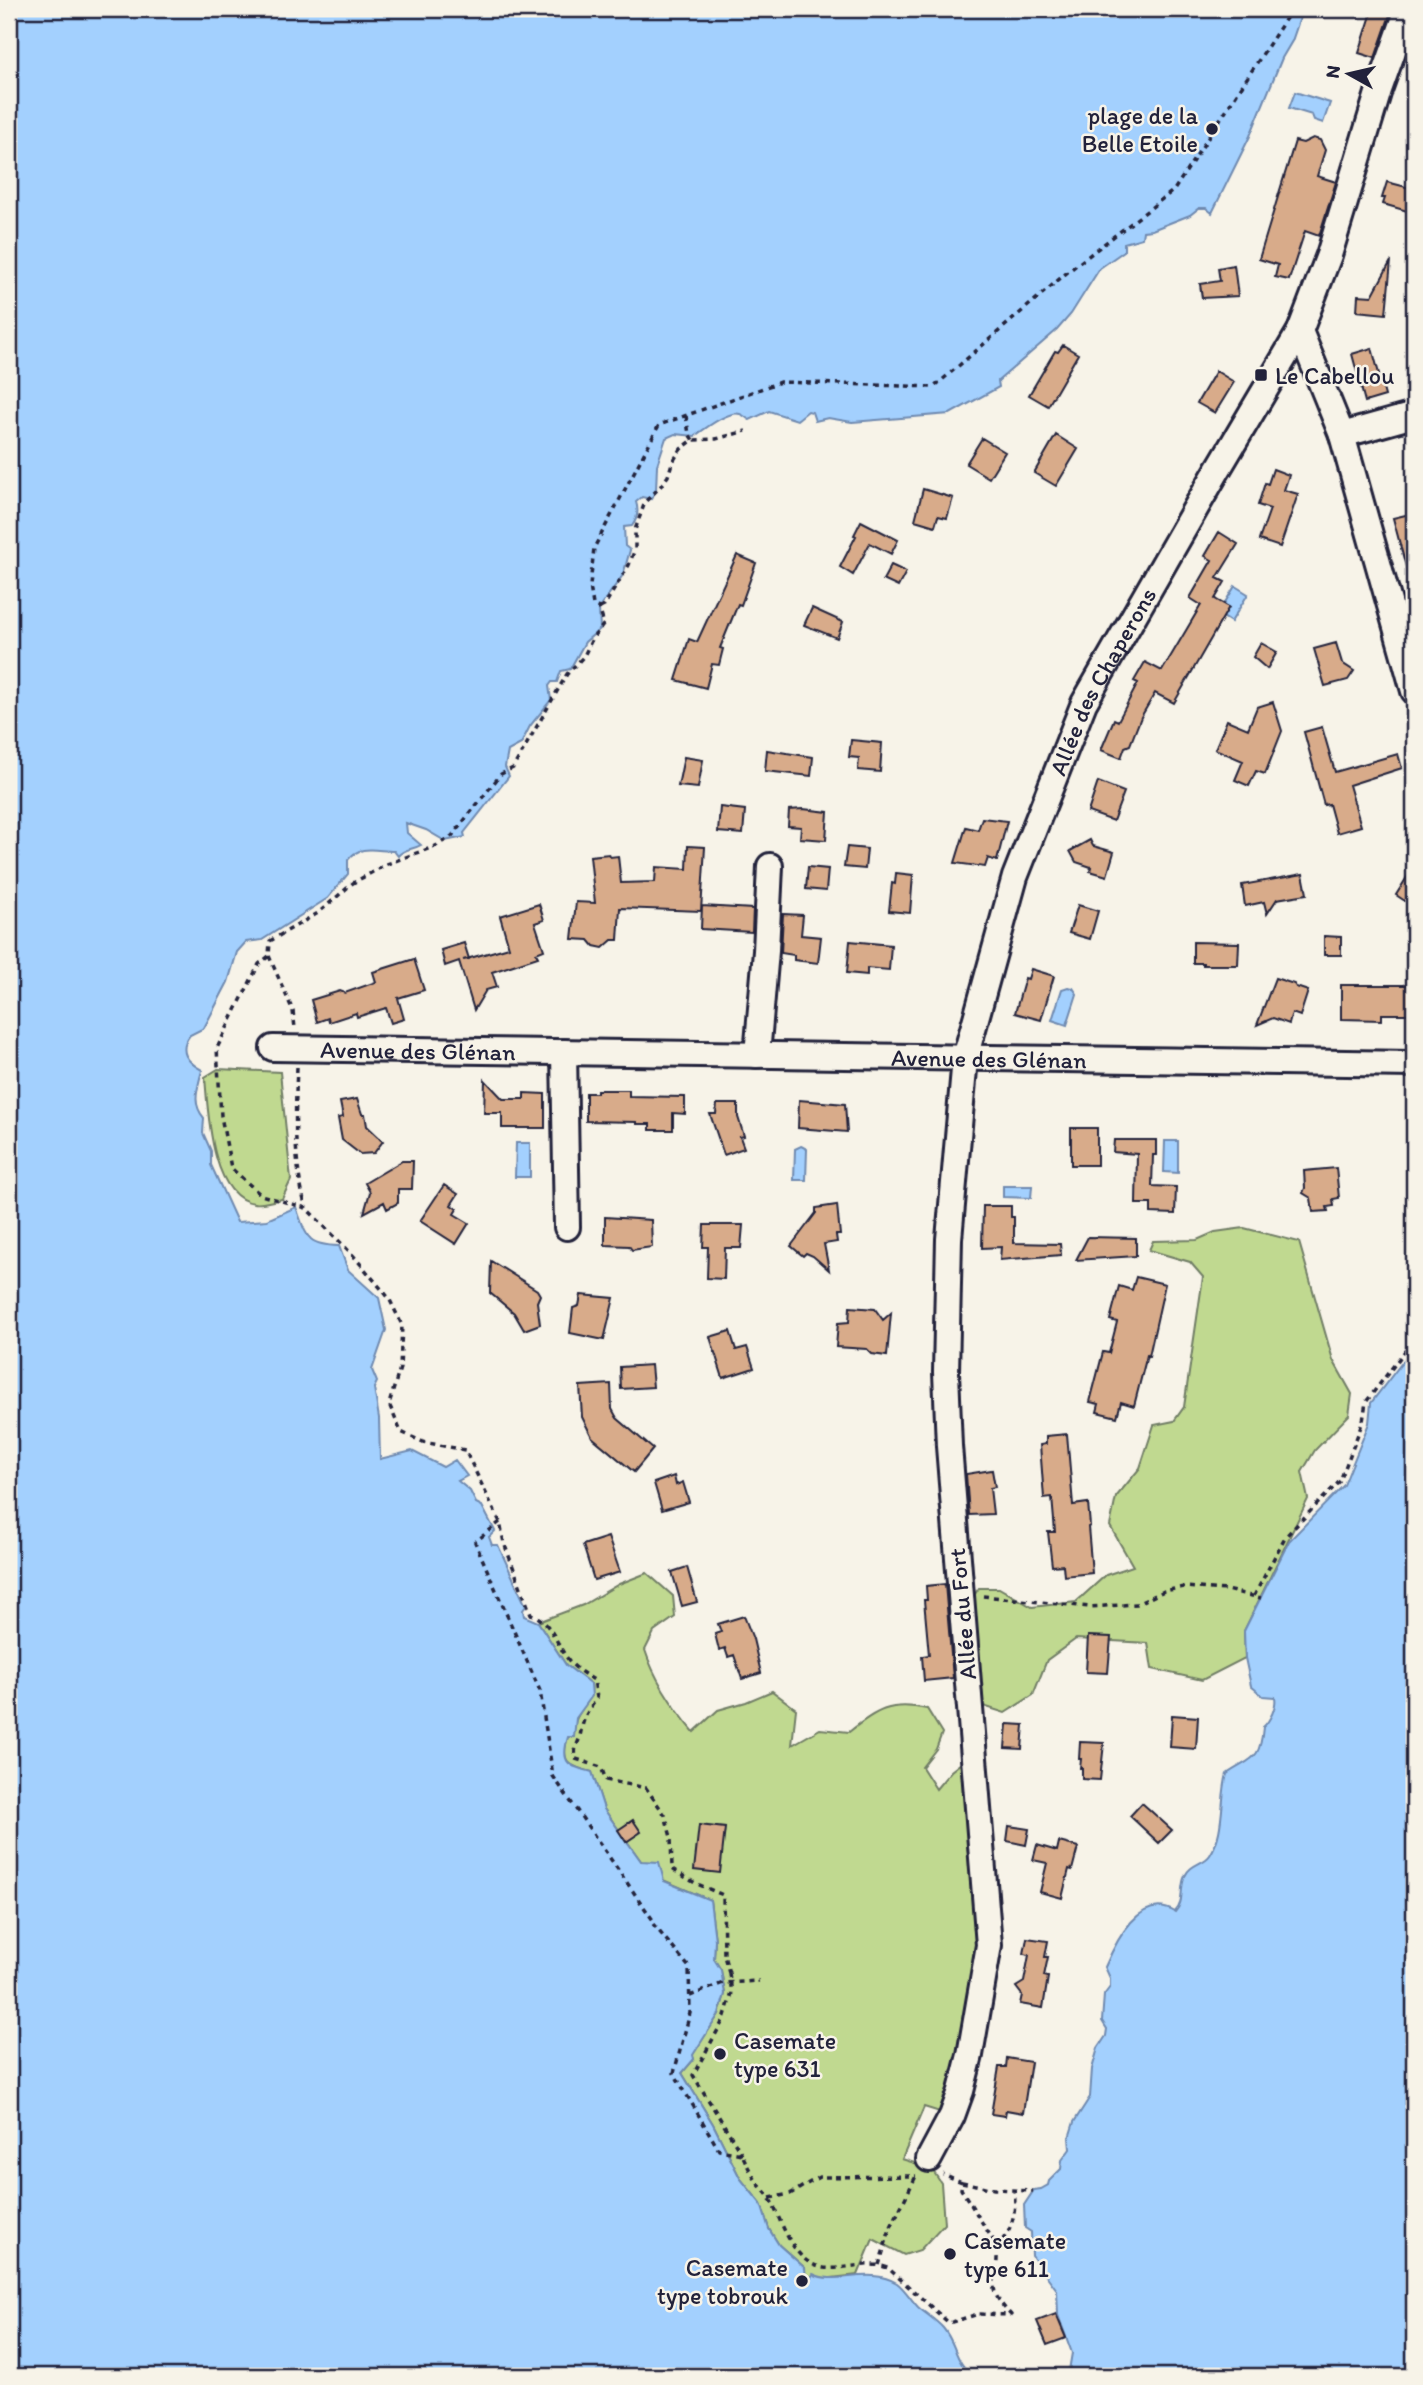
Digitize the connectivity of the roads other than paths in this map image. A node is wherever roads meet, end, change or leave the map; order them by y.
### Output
1 (1408, 9) edge
2 (1300, 331) junction
3 (1414, 415) edge
4 (1342, 435) junction
5 (1414, 691) edge
6 (770, 866) dead end
7 (273, 1048) dead end
8 (564, 1052) junction
9 (758, 1055) junction
10 (964, 1058) junction
11 (1414, 1064) edge
12 (566, 1227) dead end
13 (929, 2159) road end

1 - 2 street, Allée des Chaperons
2 - 4 street
2 - 10 street, Allée des Chaperons
3 - 4 street
4 - 5 street
6 - 9 street
7 - 8 street, Avenue des Glénan
8 - 9 street, Avenue des Glénan
8 - 12 street
9 - 10 street, Avenue des Glénan
10 - 11 street, Avenue des Glénan
10 - 13 street, Allée du Fort

